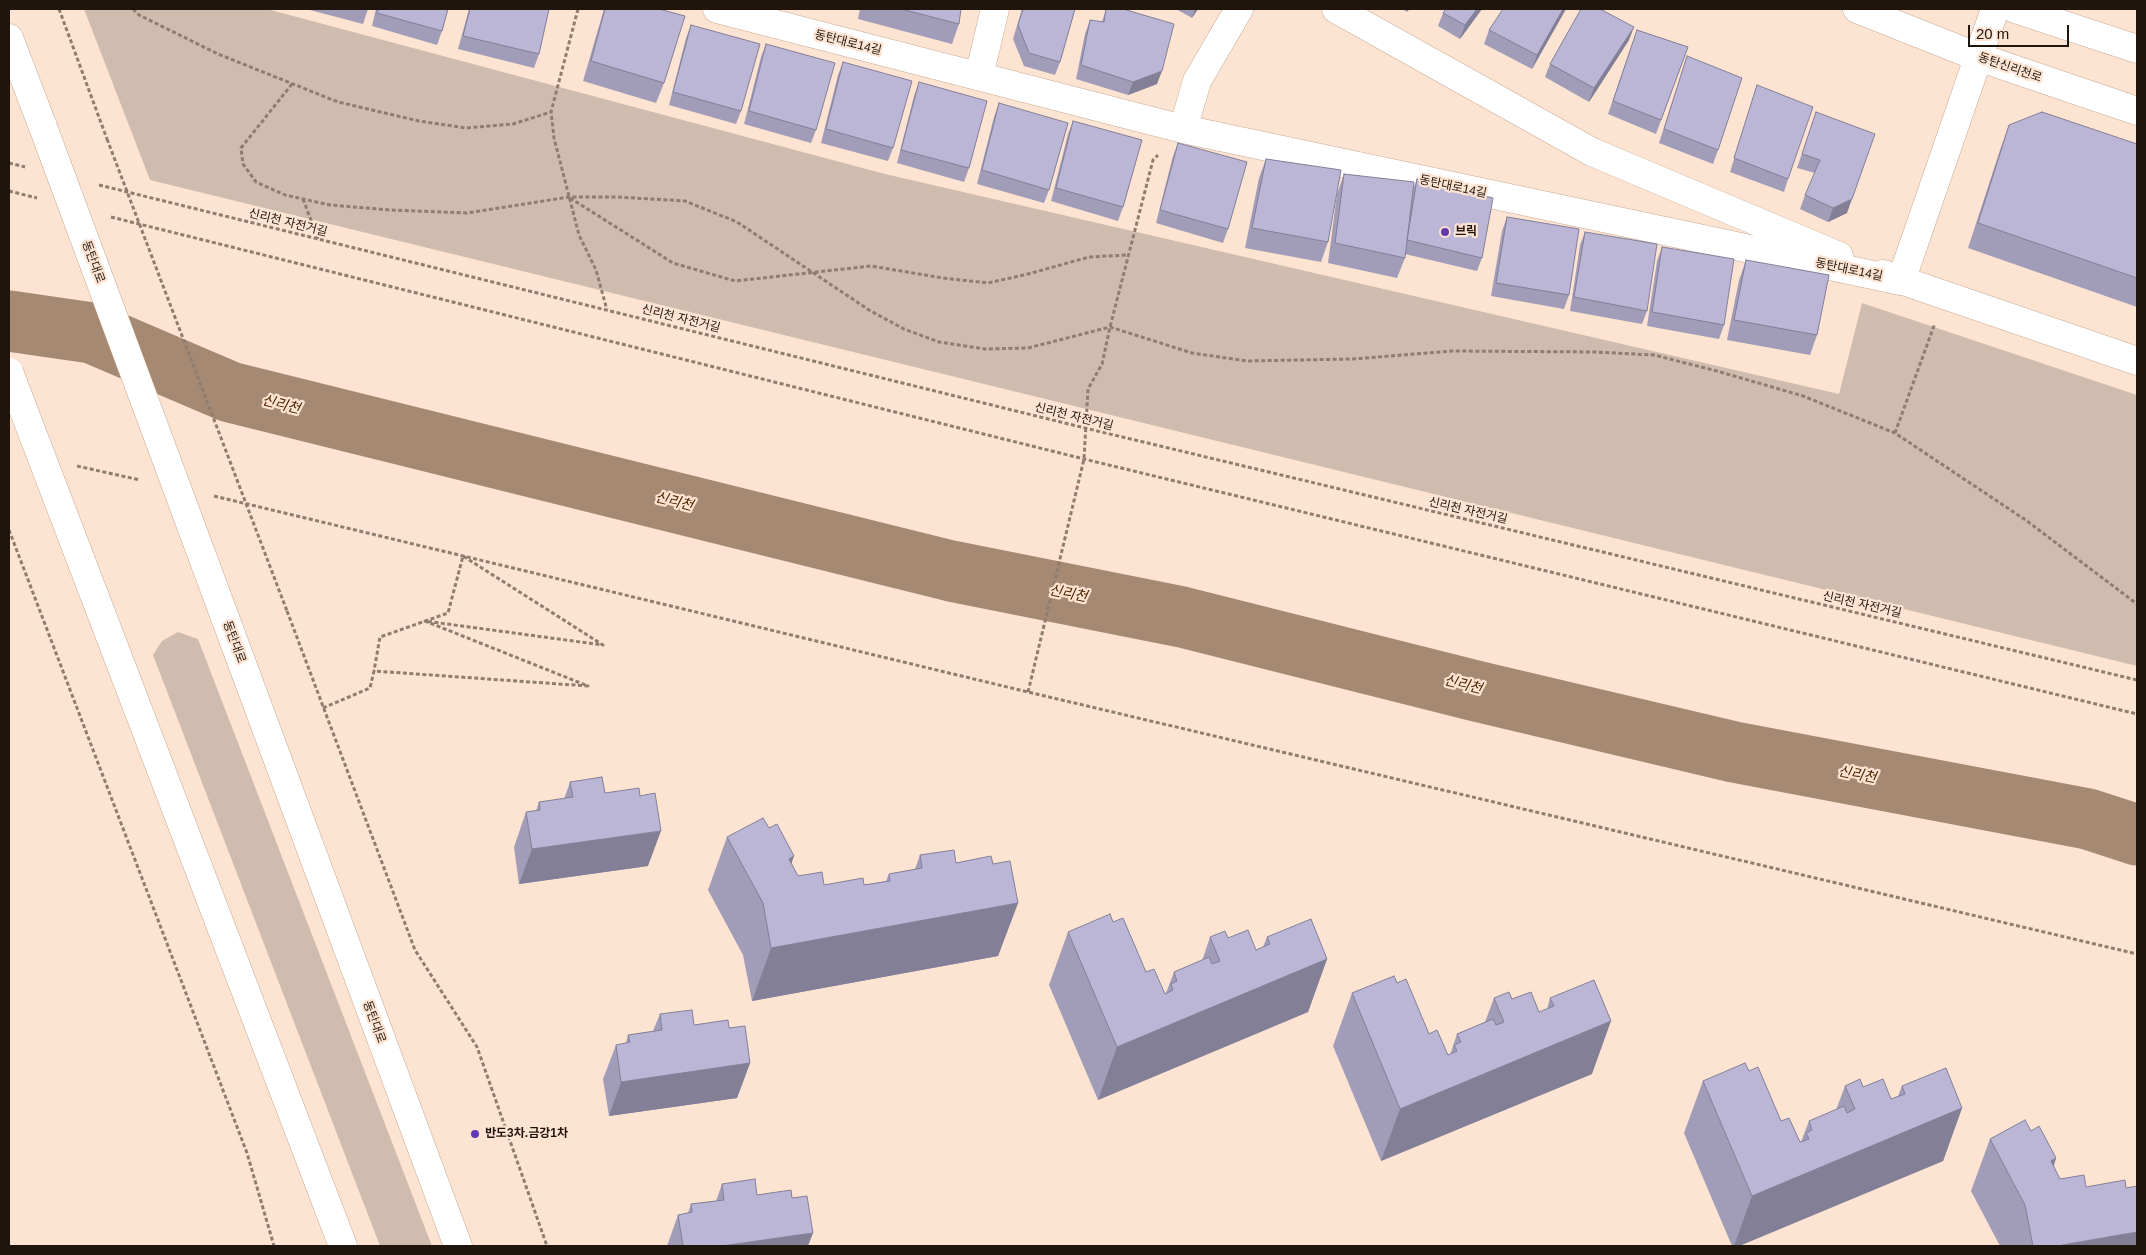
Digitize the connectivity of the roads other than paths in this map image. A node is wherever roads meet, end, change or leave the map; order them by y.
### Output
1 (717, 9) edge
2 (995, 9) edge
3 (1239, 9) edge
4 (1336, 9) edge
5 (1857, 9) edge
6 (1995, 9) edge
7 (2015, 9) edge
8 (9, 38) edge
9 (2137, 49) edge
10 (1978, 57) junction
11 (979, 76) junction
12 (2137, 112) edge
13 (1183, 129) junction
14 (1901, 281) junction
15 (2137, 361) edge
16 (9, 372) edge
17 (343, 1246) edge
18 (458, 1246) edge

1 - 11 main road, 동탄대로14길
2 - 11 main road
3 - 13 main road
4 - 14 main road, 동탄대로14길
5 - 10 main road, 동탄신리천로
6 - 10 main road
7 - 9 main road
8 - 18 main road, 동탄대로, bridge
10 - 12 main road, 동탄신리천로
10 - 14 main road
11 - 13 main road, 동탄대로14길
13 - 14 main road, 동탄대로14길
14 - 15 main road
16 - 17 main road, bridge

